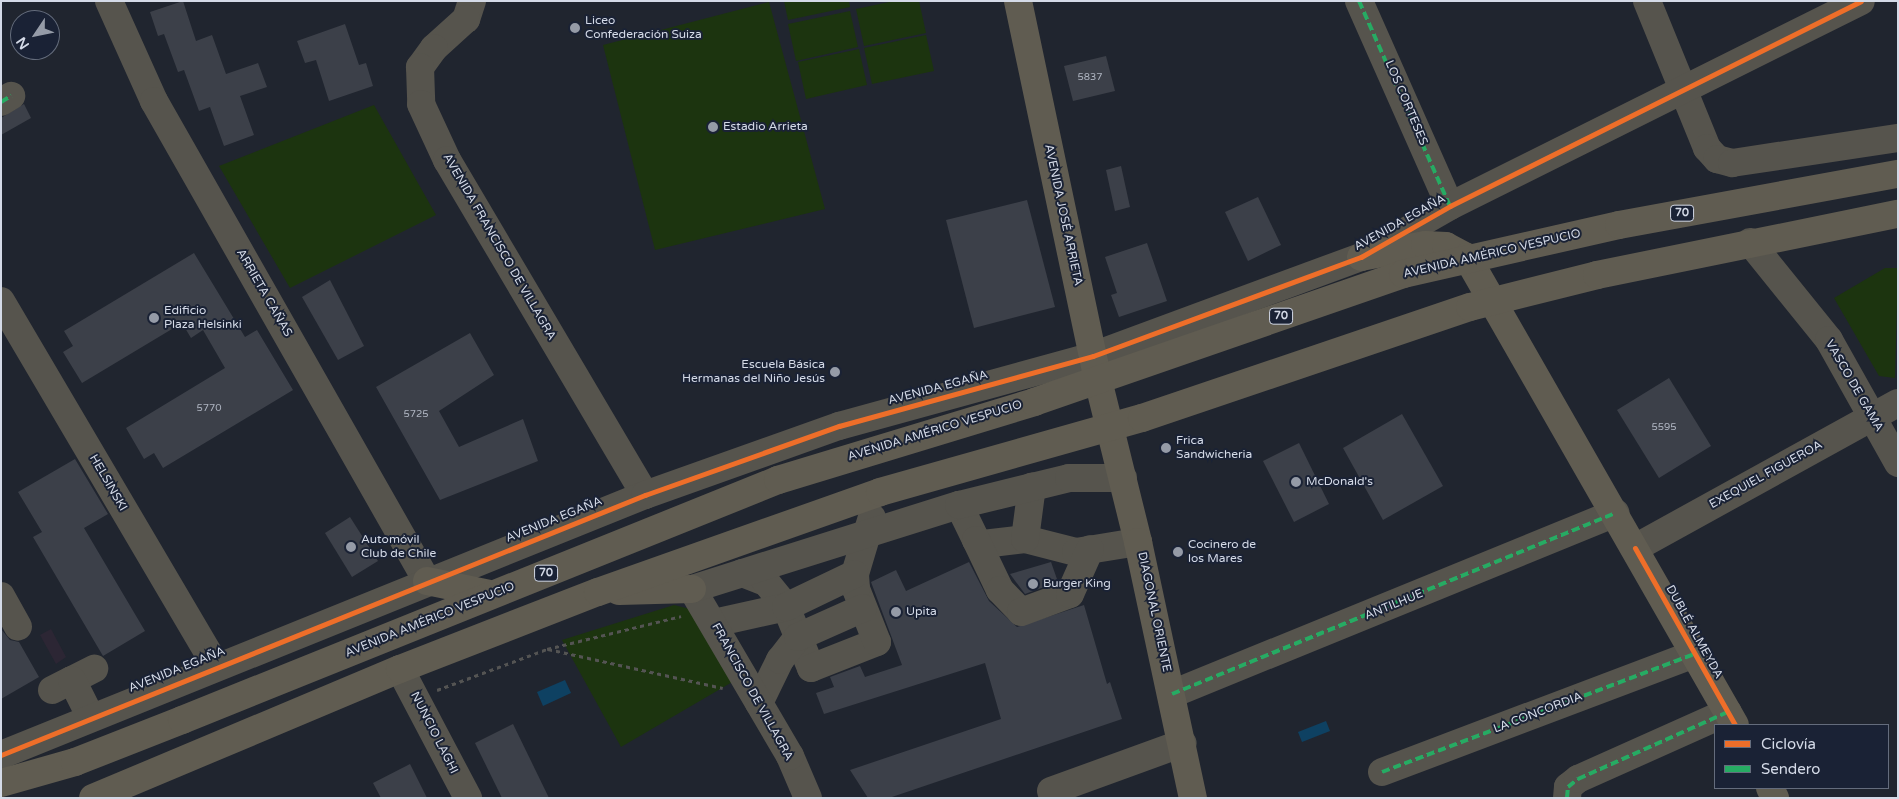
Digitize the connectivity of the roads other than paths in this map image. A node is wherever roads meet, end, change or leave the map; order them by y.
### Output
1 (109, 1) edge
2 (472, 1) edge
3 (1018, 1) edge
4 (1359, 1) edge
5 (1647, 1) edge
6 (1861, 1) edge
7 (1683, 92) junction
8 (1898, 138) edge
9 (1898, 174) edge
10 (1450, 206) junction
11 (1898, 214) edge
12 (1750, 242) junction
13 (1361, 257) junction
14 (1467, 257) junction
15 (1, 301) edge
16 (1495, 301) junction
17 (1095, 368) junction
18 (1898, 403) edge
19 (1872, 417) junction
20 (1110, 428) junction
21 (1898, 463) edge
22 (1123, 478) junction
23 (1032, 486) junction
24 (880, 492) junction
25 (645, 495) junction
26 (959, 505) junction
27 (1615, 513) junction
28 (868, 530) junction
29 (1025, 539) junction
30 (976, 540) junction
31 (1138, 542) junction
32 (1635, 548) junction
33 (1090, 549) junction
34 (742, 573) junction
35 (855, 574) junction
36 (427, 581) junction
37 (598, 592) junction
38 (494, 595) junction
39 (1, 596) edge
40 (704, 607) junction
41 (786, 608) junction
42 (863, 608) junction
43 (18, 626) dead end
44 (798, 637) junction
45 (1695, 654) junction
46 (215, 665) junction
47 (400, 668) junction
48 (73, 680) dead end
49 (1172, 694) junction
50 (757, 699) junction
51 (90, 716) junction
52 (1731, 719) edge
53 (1718, 724) edge
54 (1714, 726) edge
55 (1182, 744) junction
56 (1, 756) edge
57 (1382, 772) dead end
58 (1, 783) edge
59 (1051, 791) dead end
60 (93, 798) edge
61 (468, 798) edge
62 (808, 798) edge
63 (1193, 798) edge
64 (1567, 798) edge

1 - 36 street, ARRIETA CAÑAS
2 - 25 street, AVENIDA FRANCISCO DE VILLAGRA
3 - 17 main road, AVENIDA JOSÉ ARRIETA
4 - 10 street, LOS CORTESES
5 - 7 street
6 - 7 street, AVENIDA EGAÑA
7 - 8 street
7 - 10 street, AVENIDA EGAÑA
9 - 14 main road, AVENIDA AMÉRICO VESPUCIO / 70
10 - 13 street, AVENIDA EGAÑA
11 - 12 main road
12 - 16 main road
12 - 19 street, VASCO DE GAMA
13 - 14 main road
13 - 17 street, AVENIDA EGAÑA
14 - 16 main road, DUBLÉ ALMEYDA
14 - 17 main road, AVENIDA AMÉRICO VESPUCIO / 70
15 - 46 street, HELSINSKI
16 - 20 main road
16 - 27 main road, DUBLÉ ALMEYDA
17 - 20 main road, AVENIDA JOSÉ ARRIETA
17 - 25 street, AVENIDA EGAÑA
17 - 38 main road, AVENIDA AMÉRICO VESPUCIO / 70
18 - 19 street, EXEQUIEL FIGUEROA
19 - 21 street, VASCO DE GAMA
19 - 32 street, EXEQUIEL FIGUEROA
20 - 22 main road, DIAGONAL ORIENTE
20 - 24 main road
22 - 23 street
22 - 31 main road, DIAGONAL ORIENTE
23 - 26 street
23 - 29 street
24 - 28 street
24 - 37 main road
25 - 36 street, AVENIDA EGAÑA
26 - 28 street
26 - 30 street
27 - 32 main road, DUBLÉ ALMEYDA
27 - 49 street, ANTILHUE
28 - 34 street
28 - 35 street
29 - 30 street
29 - 33 street
30 - 33 street
31 - 33 street
31 - 49 main road, DIAGONAL ORIENTE
32 - 45 main road, DUBLÉ ALMEYDA
34 - 40 street
34 - 41 street
35 - 41 street
35 - 42 street
36 - 38 main road
36 - 46 street, AVENIDA EGAÑA
37 - 40 main road
37 - 47 main road
38 - 58 main road, AVENIDA AMÉRICO VESPUCIO / 70
39 - 43 street
40 - 41 street
40 - 50 street, FRANCISCO DE VILLAGRA
41 - 44 street
42 - 44 street
42 - 44 street
44 - 50 street
45 - 52 main road, DUBLÉ ALMEYDA
45 - 57 street, LA CONCORDIA
46 - 51 street, AVENIDA EGAÑA
47 - 60 main road
47 - 61 street, NUNCIO LAGHI
48 - 51 street
49 - 55 main road, DIAGONAL ORIENTE
50 - 62 street, FRANCISCO DE VILLAGRA
51 - 56 street, AVENIDA EGAÑA
52 - 53 street
54 - 64 street
55 - 59 street
55 - 63 main road, DIAGONAL ORIENTE

